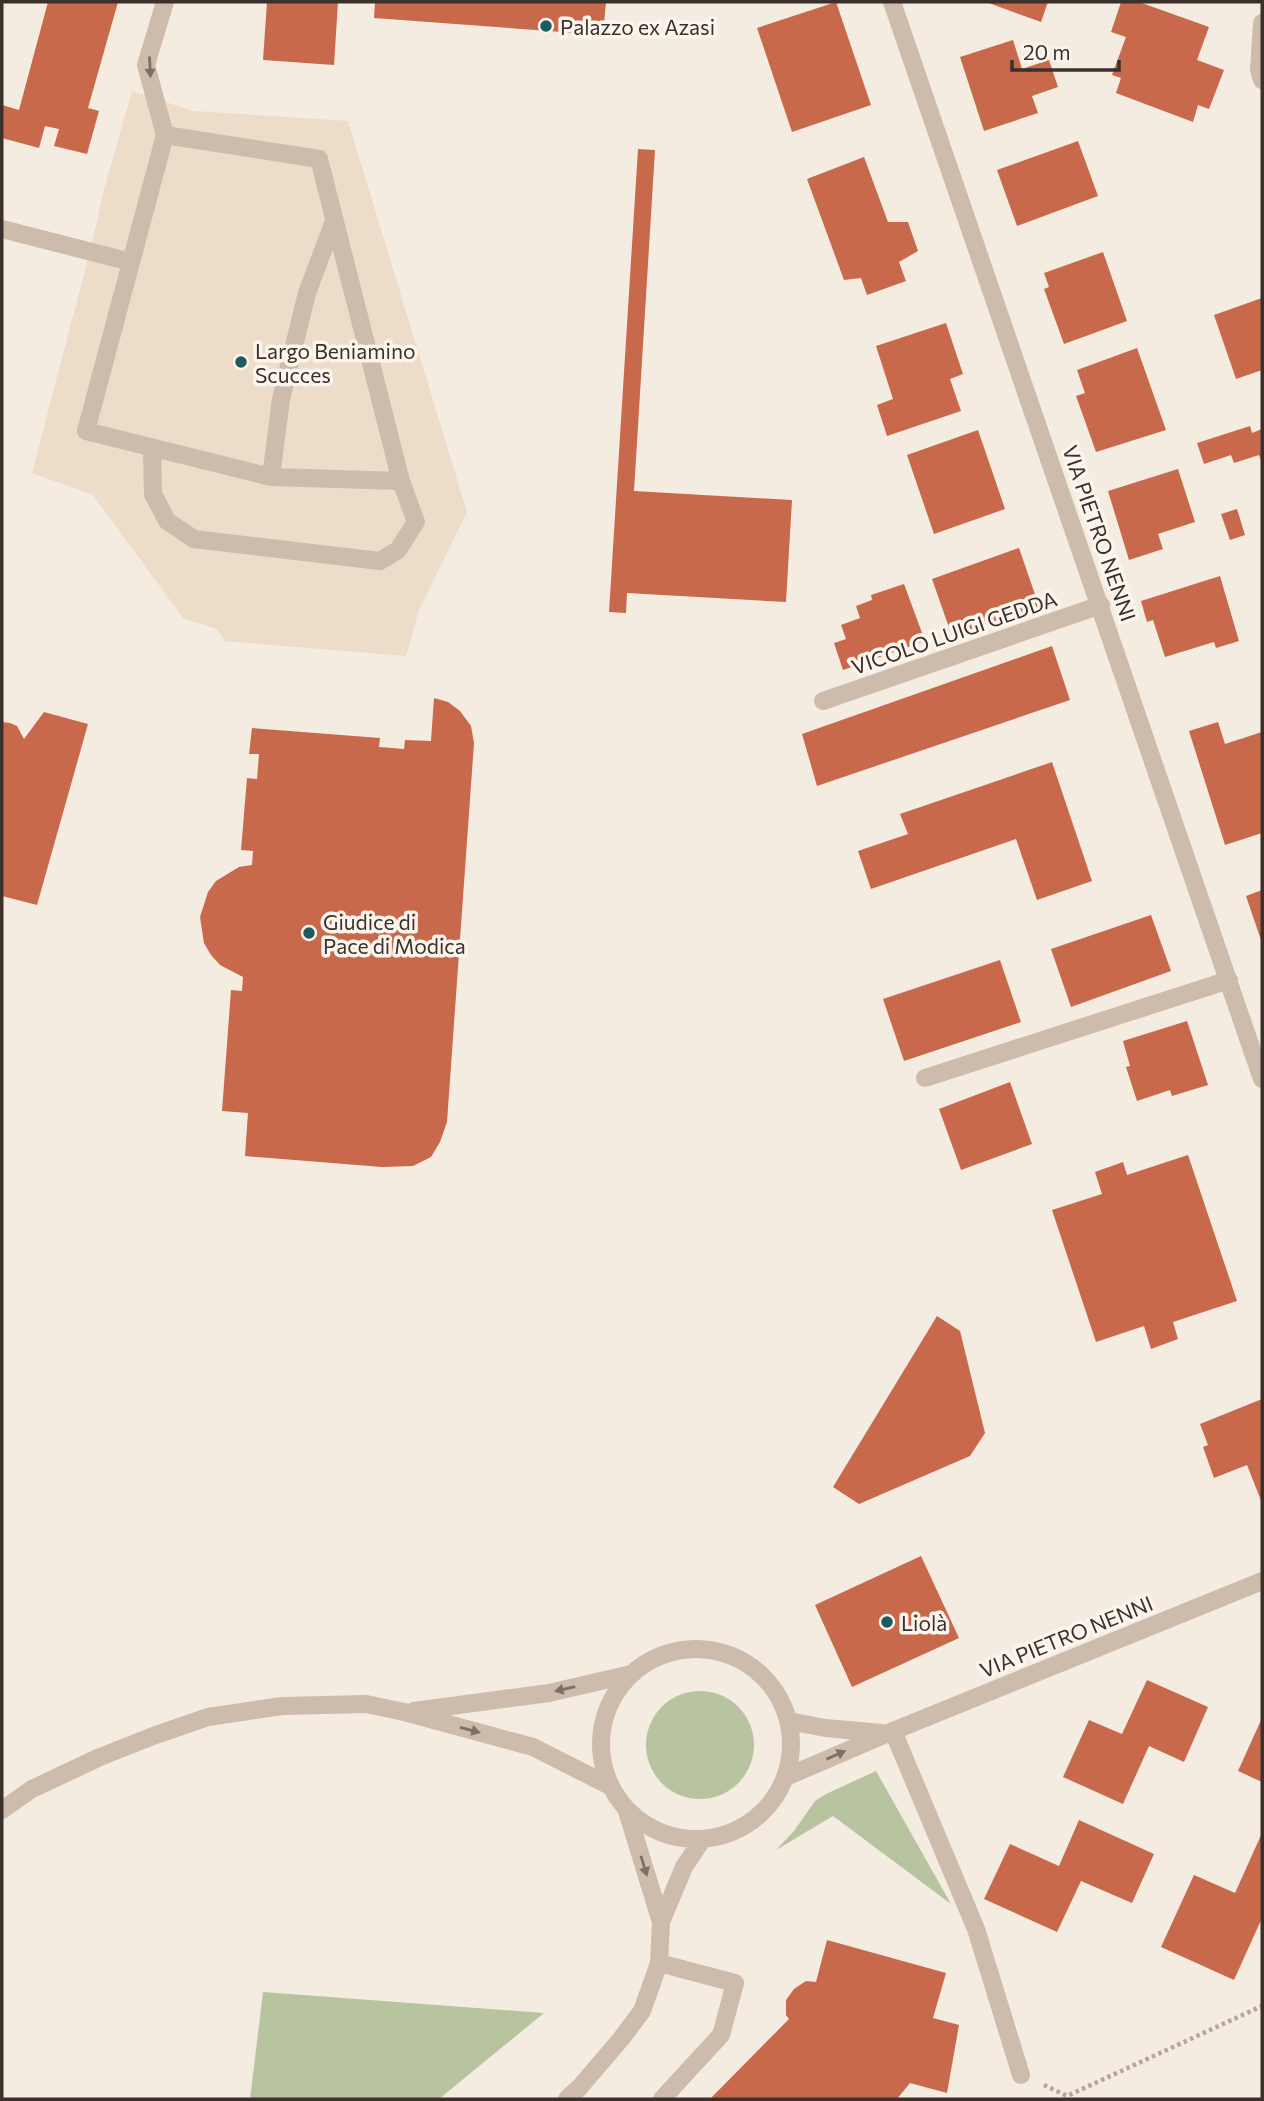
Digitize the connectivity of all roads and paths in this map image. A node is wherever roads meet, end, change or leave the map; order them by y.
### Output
1 (165, 2) edge
2 (892, 2) edge
3 (1262, 23) edge
4 (1262, 80) edge
5 (165, 135) junction
6 (334, 221) junction
7 (2, 229) edge
8 (131, 262) junction
9 (152, 447) junction
10 (271, 477) junction
11 (401, 481) junction
12 (1101, 606) junction
13 (823, 701) dead end
14 (1229, 980) junction
15 (925, 1078) dead end
16 (1262, 1079) edge
17 (1262, 1581) edge
18 (631, 1674) junction
19 (404, 1712) junction
20 (789, 1721) junction
21 (889, 1732) junction
22 (786, 1777) junction
23 (610, 1786) junction
24 (2, 1810) edge
25 (627, 1811) junction
26 (702, 1840) junction
27 (661, 1922) junction
28 (659, 1963) junction
29 (1262, 2006) edge
30 (1021, 2075) joint
31 (567, 2099) edge
32 (662, 2099) edge

1 -> 5 street
2 - 12 street, VIA PIETRO NENNI
3 - 4 street
5 - 6 street
5 - 8 street
6 - 10 street
6 - 11 street
7 - 8 street
8 - 9 street
9 - 10 street
9 - 11 street
10 - 11 street
12 - 13 street, VICOLO LUIGI GEDDA
12 - 14 street, VIA PIETRO NENNI
14 - 15 street
14 - 16 street, VIA PIETRO NENNI
17 - 21 street, VIA PIETRO NENNI
18 -> 19 street
18 - 20 street
18 - 23 street
19 -> 23 street
19 - 24 street
20 - 21 street
20 - 22 street
22 -> 21 street, VIA PIETRO NENNI
21 - 30 street
22 - 26 street
23 - 25 street
25 - 26 street
25 -> 27 street
26 - 27 street
27 - 28 street
28 - 31 street
28 - 32 street
29 - 30 path

